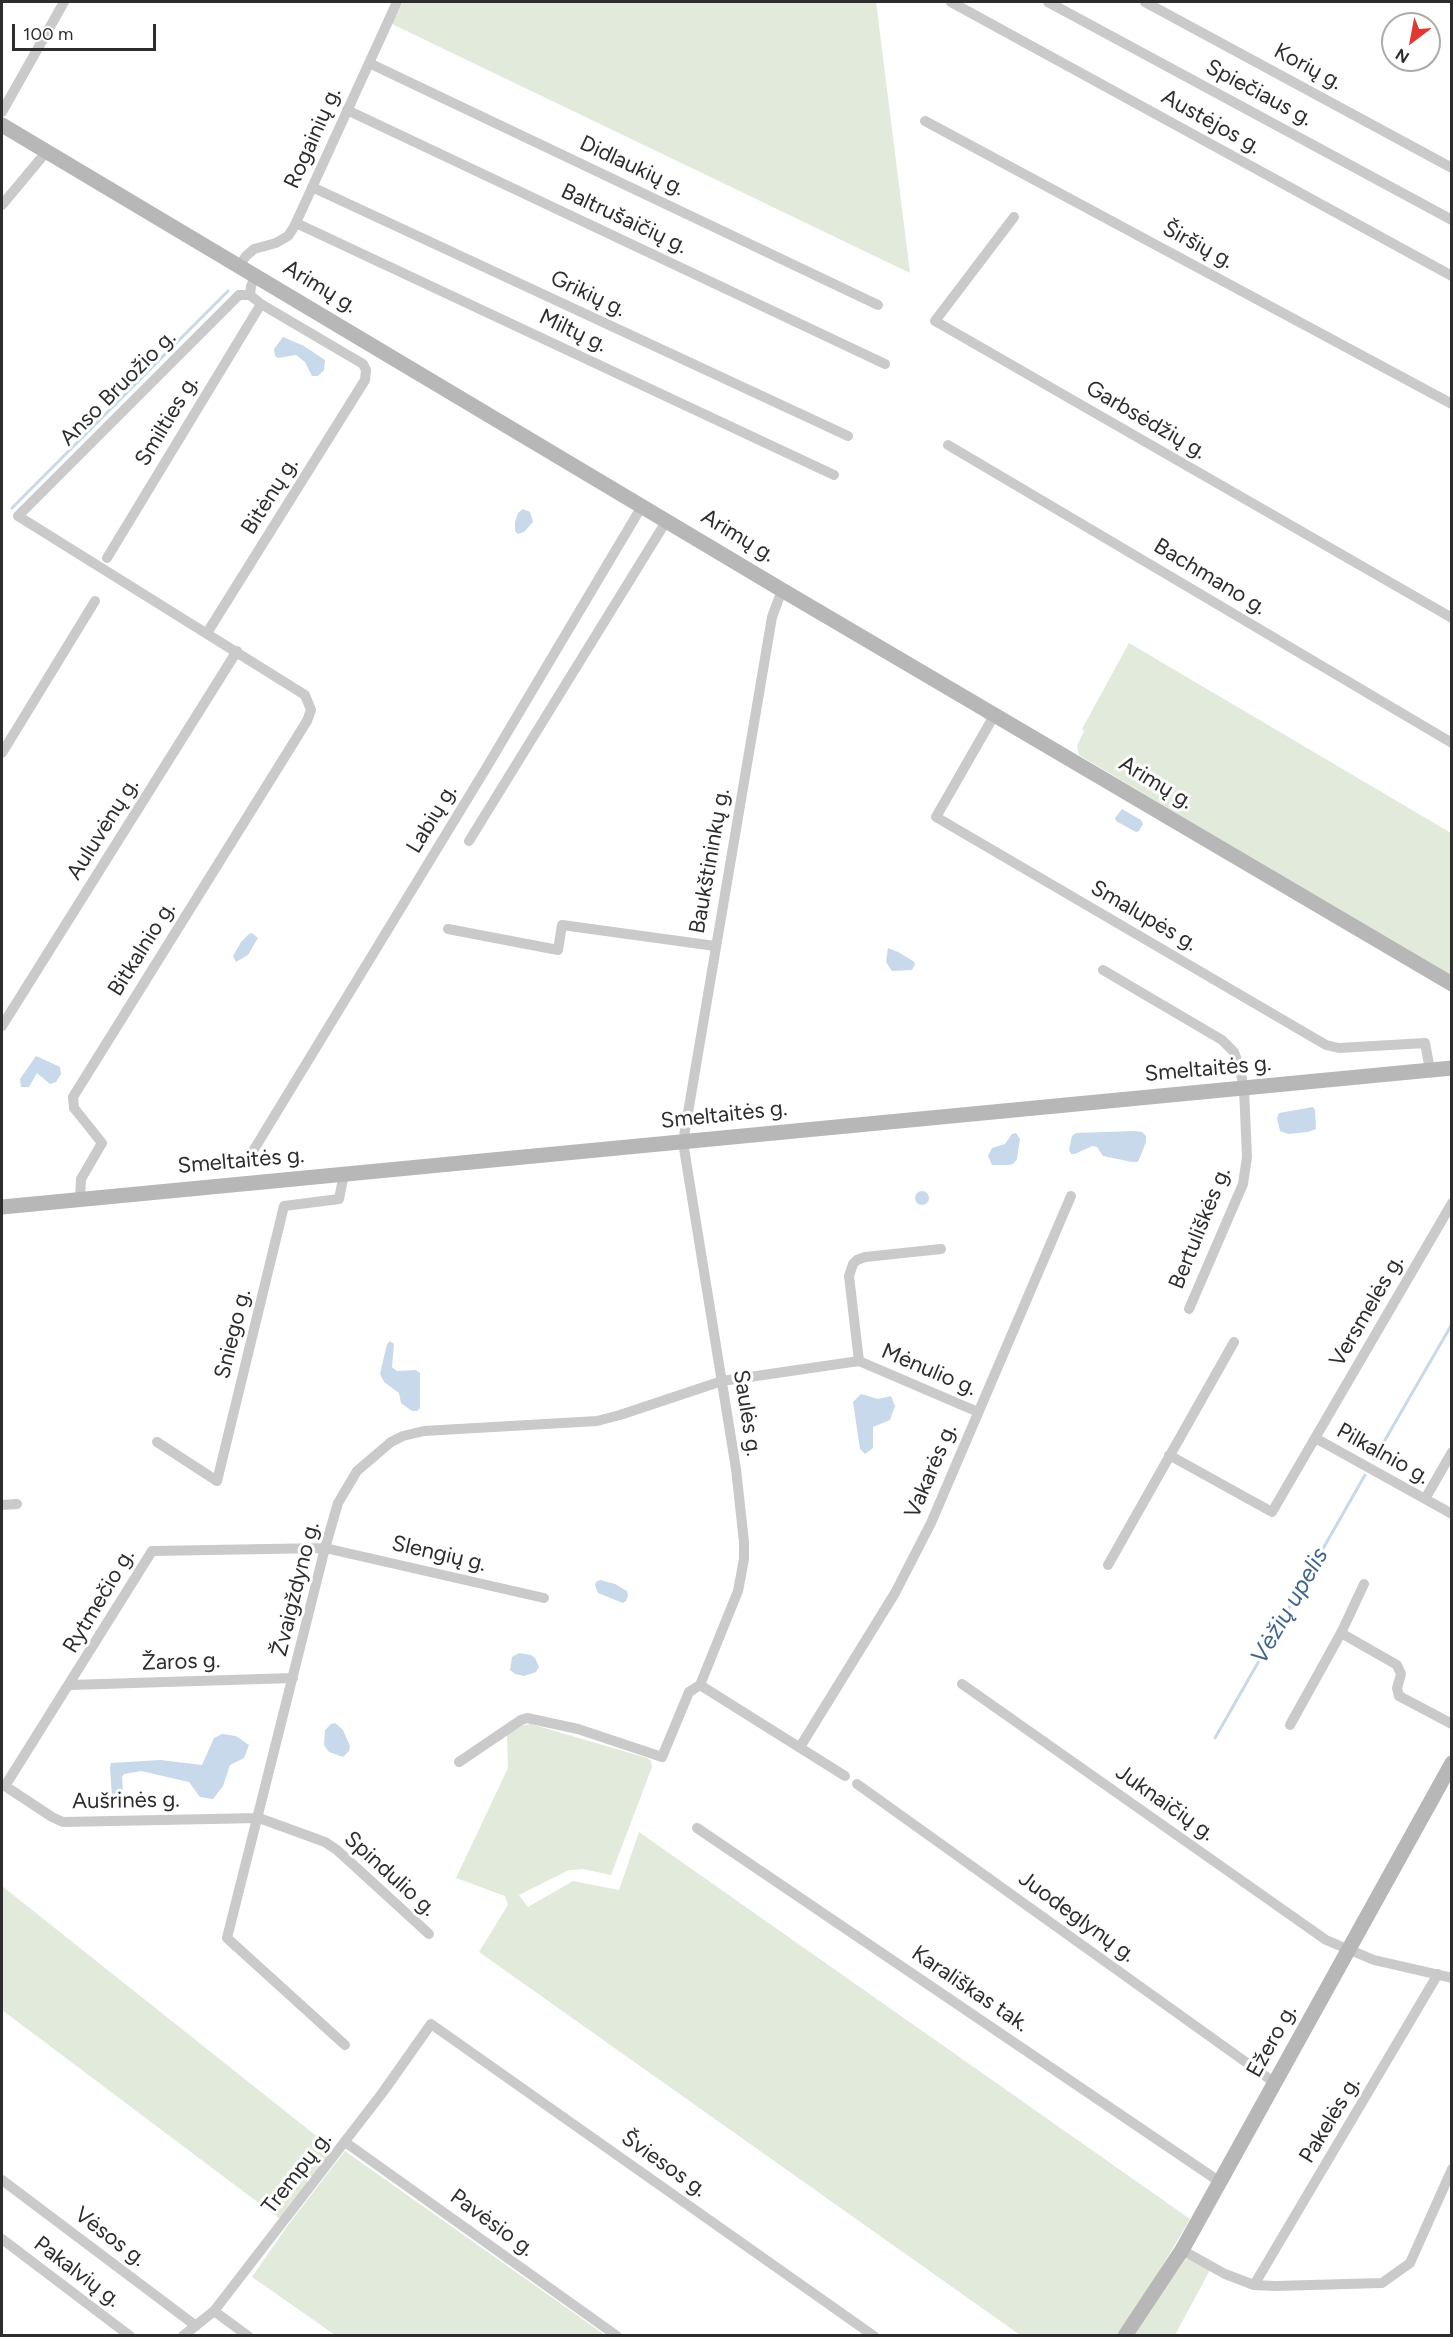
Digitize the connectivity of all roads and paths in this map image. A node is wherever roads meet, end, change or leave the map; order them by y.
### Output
1 (64, 2) edge
2 (397, 2) edge
3 (951, 2) edge
4 (1048, 2) edge
5 (1145, 2) edge
6 (369, 63) junction
7 (347, 110) junction
8 (2, 112) edge
9 (925, 121) dead end
10 (2, 125) edge
11 (47, 152) junction
12 (1452, 168) edge
13 (312, 187) junction
14 (2, 205) edge
15 (1014, 217) dead end
16 (1452, 220) edge
17 (296, 223) junction
18 (240, 265) junction
19 (256, 275) junction
20 (1452, 276) edge
21 (250, 295) junction
22 (261, 304) junction
23 (878, 305) dead end
24 (885, 364) dead end
25 (1452, 404) edge
26 (848, 436) dead end
27 (948, 445) dead end
28 (834, 475) dead end
29 (642, 506) junction
30 (667, 520) junction
31 (107, 558) dead end
32 (782, 590) junction
33 (96, 601) dead end
34 (1452, 618) edge
35 (207, 633) junction
36 (237, 651) junction
37 (995, 714) junction
38 (1452, 743) edge
39 (2, 753) edge
40 (469, 841) dead end
41 (448, 929) dead end
42 (715, 946) junction
43 (1102, 970) dead end
44 (1452, 984) edge
45 (2, 1026) edge
46 (1452, 1068) edge
47 (1430, 1070) junction
48 (1244, 1089) junction
49 (683, 1142) junction
50 (253, 1151) dead end
51 (344, 1174) junction
52 (1071, 1196) dead end
53 (80, 1199) junction
54 (1452, 1203) edge
55 (2, 1207) edge
56 (941, 1249) dead end
57 (1189, 1309) dead end
58 (1234, 1342) dead end
59 (859, 1361) junction
60 (722, 1381) junction
61 (978, 1412) junction
62 (1317, 1439) junction
63 (157, 1442) dead end
64 (1452, 1452) edge
65 (1169, 1455) junction
66 (1425, 1499) junction
67 (17, 1504) dead end
68 (2, 1505) edge
69 (1452, 1514) edge
70 (325, 1548) junction
71 (1108, 1565) dead end
72 (1364, 1584) dead end
73 (544, 1598) dead end
74 (1341, 1633) junction
75 (293, 1678) junction
76 (962, 1684) dead end
77 (70, 1685) junction
78 (700, 1685) junction
79 (1452, 1724) edge
80 (1290, 1725) dead end
81 (800, 1747) junction
82 (459, 1762) dead end
83 (1452, 1763) edge
84 (845, 1776) dead end
85 (856, 1784) dead end
86 (5, 1786) joint
87 (258, 1818) junction
88 (697, 1828) dead end
89 (429, 1934) dead end
90 (1347, 1951) junction
91 (1438, 1974) junction
92 (1452, 1978) edge
93 (431, 2024) joint
94 (345, 2045) dead end
95 (1275, 2083) junction
96 (345, 2142) junction
97 (1452, 2169) edge
98 (2, 2180) edge
99 (1220, 2182) junction
100 (2, 2239) edge
101 (1182, 2250) junction
102 (1254, 2285) junction
103 (214, 2311) junction
104 (196, 2326) junction
105 (129, 2336) edge
106 (183, 2336) edge
107 (248, 2336) edge
108 (616, 2336) edge
109 (874, 2336) edge
110 (1125, 2336) edge

1 - 8 street
2 - 6 street, Rogainių g.
3 - 20 street, Austėjos g.
4 - 16 street, Spiečiaus g.
5 - 12 street, Korių g.
6 - 7 street, Rogainių g.
6 - 23 street, Didlaukių g.
7 - 13 street, Rogainių g.
7 - 24 street, Baltrušaičių g.
9 - 25 street, Širšių g.
10 - 11 main road, Arimų g.
11 - 14 street
11 - 18 main road, Arimų g.
13 - 17 street, Rogainių g.
13 - 26 street, Grikių g.
15 - 34 street, Garbsėdžių g.
17 - 18 street, Rogainių g.
17 - 28 street, Miltų g.
18 - 19 main road, Arimų g.
19 - 21 street
19 - 29 main road, Arimų g.
21 - 22 street
21 - 35 street, Anso Bruožio g.
22 - 31 street, Smilties g.
22 - 35 street, Bitėnų g.
27 - 38 street, Bachmano g.
29 - 30 main road, Arimų g.
29 - 50 street, Labių g.
30 - 32 main road, Arimų g.
30 - 40 street
32 - 37 main road, Arimų g.
32 - 42 street, Baukštininkų g.
33 - 39 street
35 - 36 street
36 - 45 street, Auluvėnų g.
36 - 53 street, Bitkalnio g.
37 - 44 main road, Arimų g.
37 - 47 street, Smalupės g.
41 - 42 street
42 - 49 street, Baukštininkų g.
43 - 48 street
46 - 47 main road, Smeltaitės g.
47 - 48 main road, Smeltaitės g.
48 - 49 main road, Smeltaitės g.
48 - 57 street, Bertuliškės g.
49 - 51 main road, Smeltaitės g.
49 - 60 street, Saulės g.
51 - 53 main road, Smeltaitės g.
51 - 63 street, Sniego g.
52 - 61 street, Vakarės g.
53 - 55 main road, Smeltaitės g.
54 - 62 street, Versmelės g.
56 - 59 street
58 - 65 street
59 - 60 street, Mėnulio g.
59 - 61 street, Mėnulio g.
60 - 70 street, Žvaigždyno g.
60 - 78 street, Saulės g.
61 - 81 street, Vakarės g.
62 - 65 street, Pilkalnio g.
62 - 66 street, Pilkalnio g.
64 - 66 street
65 - 71 street
66 - 69 street, Pilkalnio g.
67 - 68 street
70 - 73 street, Slengių g.
70 - 75 street, Žvaigždyno g.
70 - 77 street, Rytmečio g.
72 - 74 street
74 - 79 street
74 - 80 street
75 - 77 street, Žaros g.
75 - 87 street, Žvaigždyno g.
76 - 90 street, Juknaičių g.
77 - 86 street, Rytmečio g.
78 - 81 street
78 - 82 street, Saulės g.
81 - 84 street
83 - 90 main road, Ežero g.
85 - 95 street, Juodeglynų g.
86 - 87 street, Aušrinės g.
87 - 89 street, Spindulio g.
87 - 94 street, Žvaigždyno g.
88 - 99 street, Karališkas tak.
90 - 91 street, Juknaičių g.
90 - 95 main road, Ežero g.
91 - 92 street, Juknaičių g.
91 - 102 street, Pakelės g.
93 - 96 street, Trempų g.
93 - 109 street, Šviesos g.
95 - 99 main road, Ežero g.
96 - 103 street, Trempų g.
96 - 108 street, Pavėsio g.
97 - 102 street
98 - 104 street, Vėsos g.
99 - 101 main road, Ežero g.
100 - 105 street, Pakalvių g.
101 - 102 street
101 - 110 main road, Ežero g.
103 - 104 street, Trempų g.
103 - 107 street
104 - 106 street, Trempų g.

